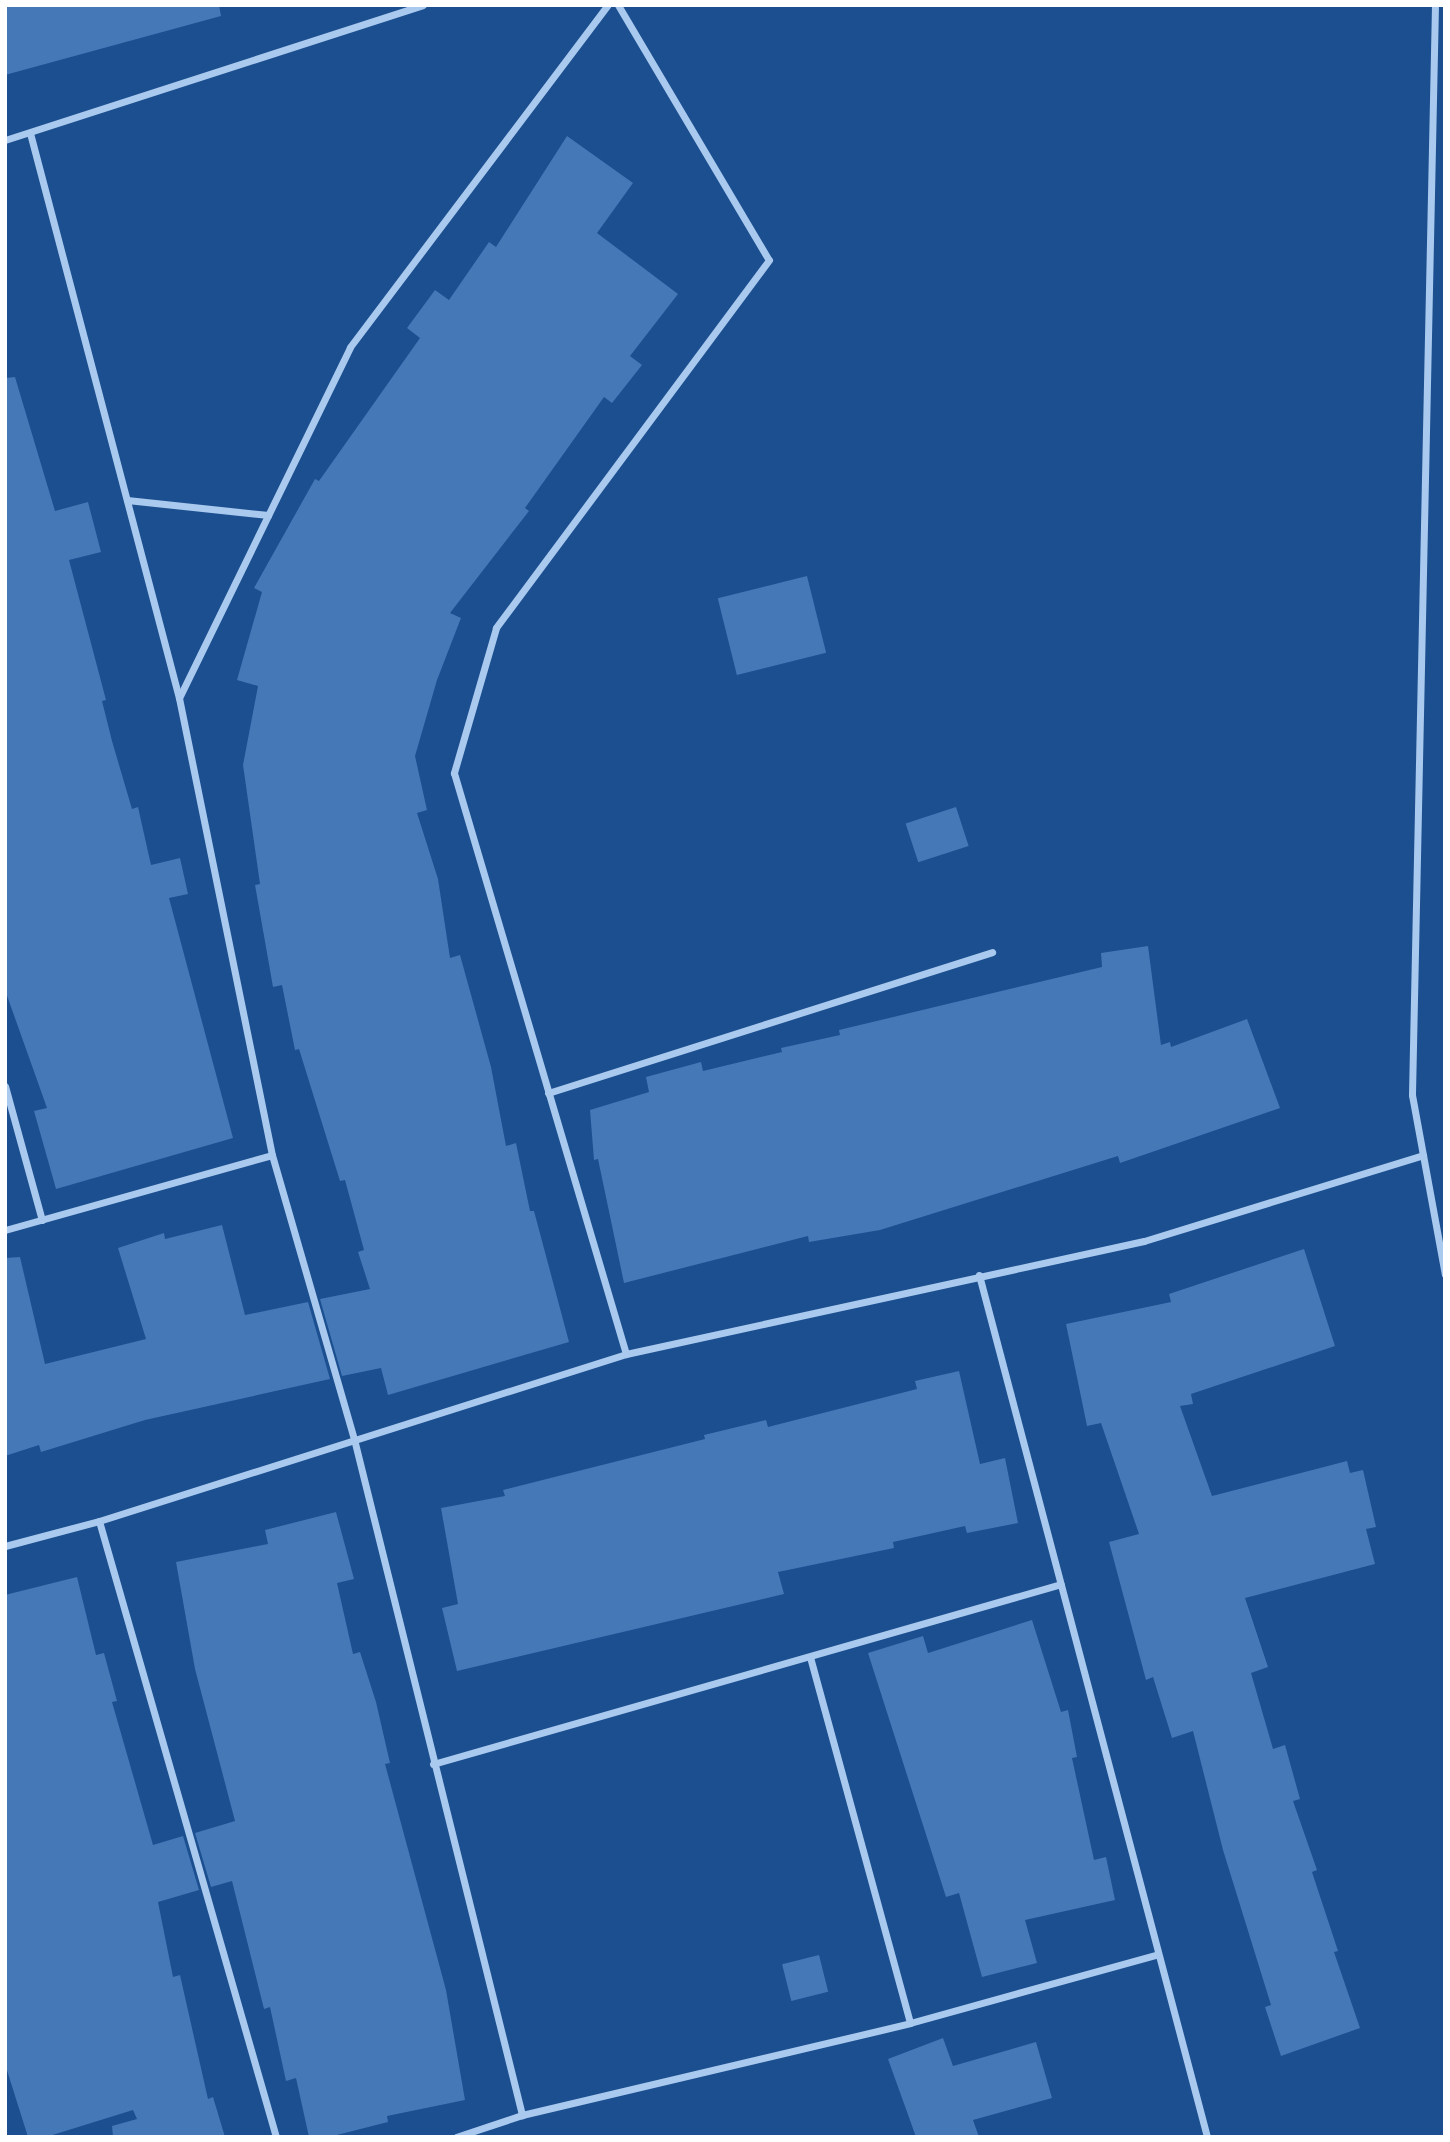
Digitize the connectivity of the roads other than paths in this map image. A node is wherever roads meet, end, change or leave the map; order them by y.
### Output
1 (423, 5) edge
2 (608, 5) edge
3 (618, 5) edge
4 (1435, 5) edge
5 (30, 133) junction
6 (5, 140) edge
7 (127, 500) junction
8 (268, 515) junction
9 (179, 698) junction
10 (992, 952) dead end
11 (5, 1086) edge
12 (548, 1093) junction
13 (272, 1155) junction
14 (1423, 1155) junction
15 (41, 1220) junction
16 (5, 1230) edge
17 (1445, 1274) edge
18 (979, 1275) junction
19 (626, 1354) junction
20 (354, 1439) junction
21 (99, 1521) junction
22 (5, 1546) edge
23 (1061, 1584) junction
24 (810, 1657) junction
25 (433, 1764) junction
26 (1158, 1954) junction
27 (910, 2023) junction
28 (522, 2115) junction
29 (276, 2137) edge
30 (456, 2137) edge
31 (1207, 2137) edge

1 - 5 street
2 - 8 street
3 - 12 street
4 - 14 street
5 - 6 street
5 - 7 street
7 - 8 street
7 - 9 street
8 - 9 street
9 - 13 street
10 - 12 street
11 - 15 street
12 - 19 street
13 - 15 street
13 - 20 street
14 - 17 street
14 - 18 street
15 - 16 street
18 - 19 street
18 - 23 street
19 - 20 street
20 - 21 street
20 - 25 street
21 - 22 street
21 - 29 street
23 - 24 street
23 - 26 street
24 - 25 street
24 - 27 street
25 - 28 street
26 - 27 street
26 - 31 street
27 - 28 street
28 - 30 street

